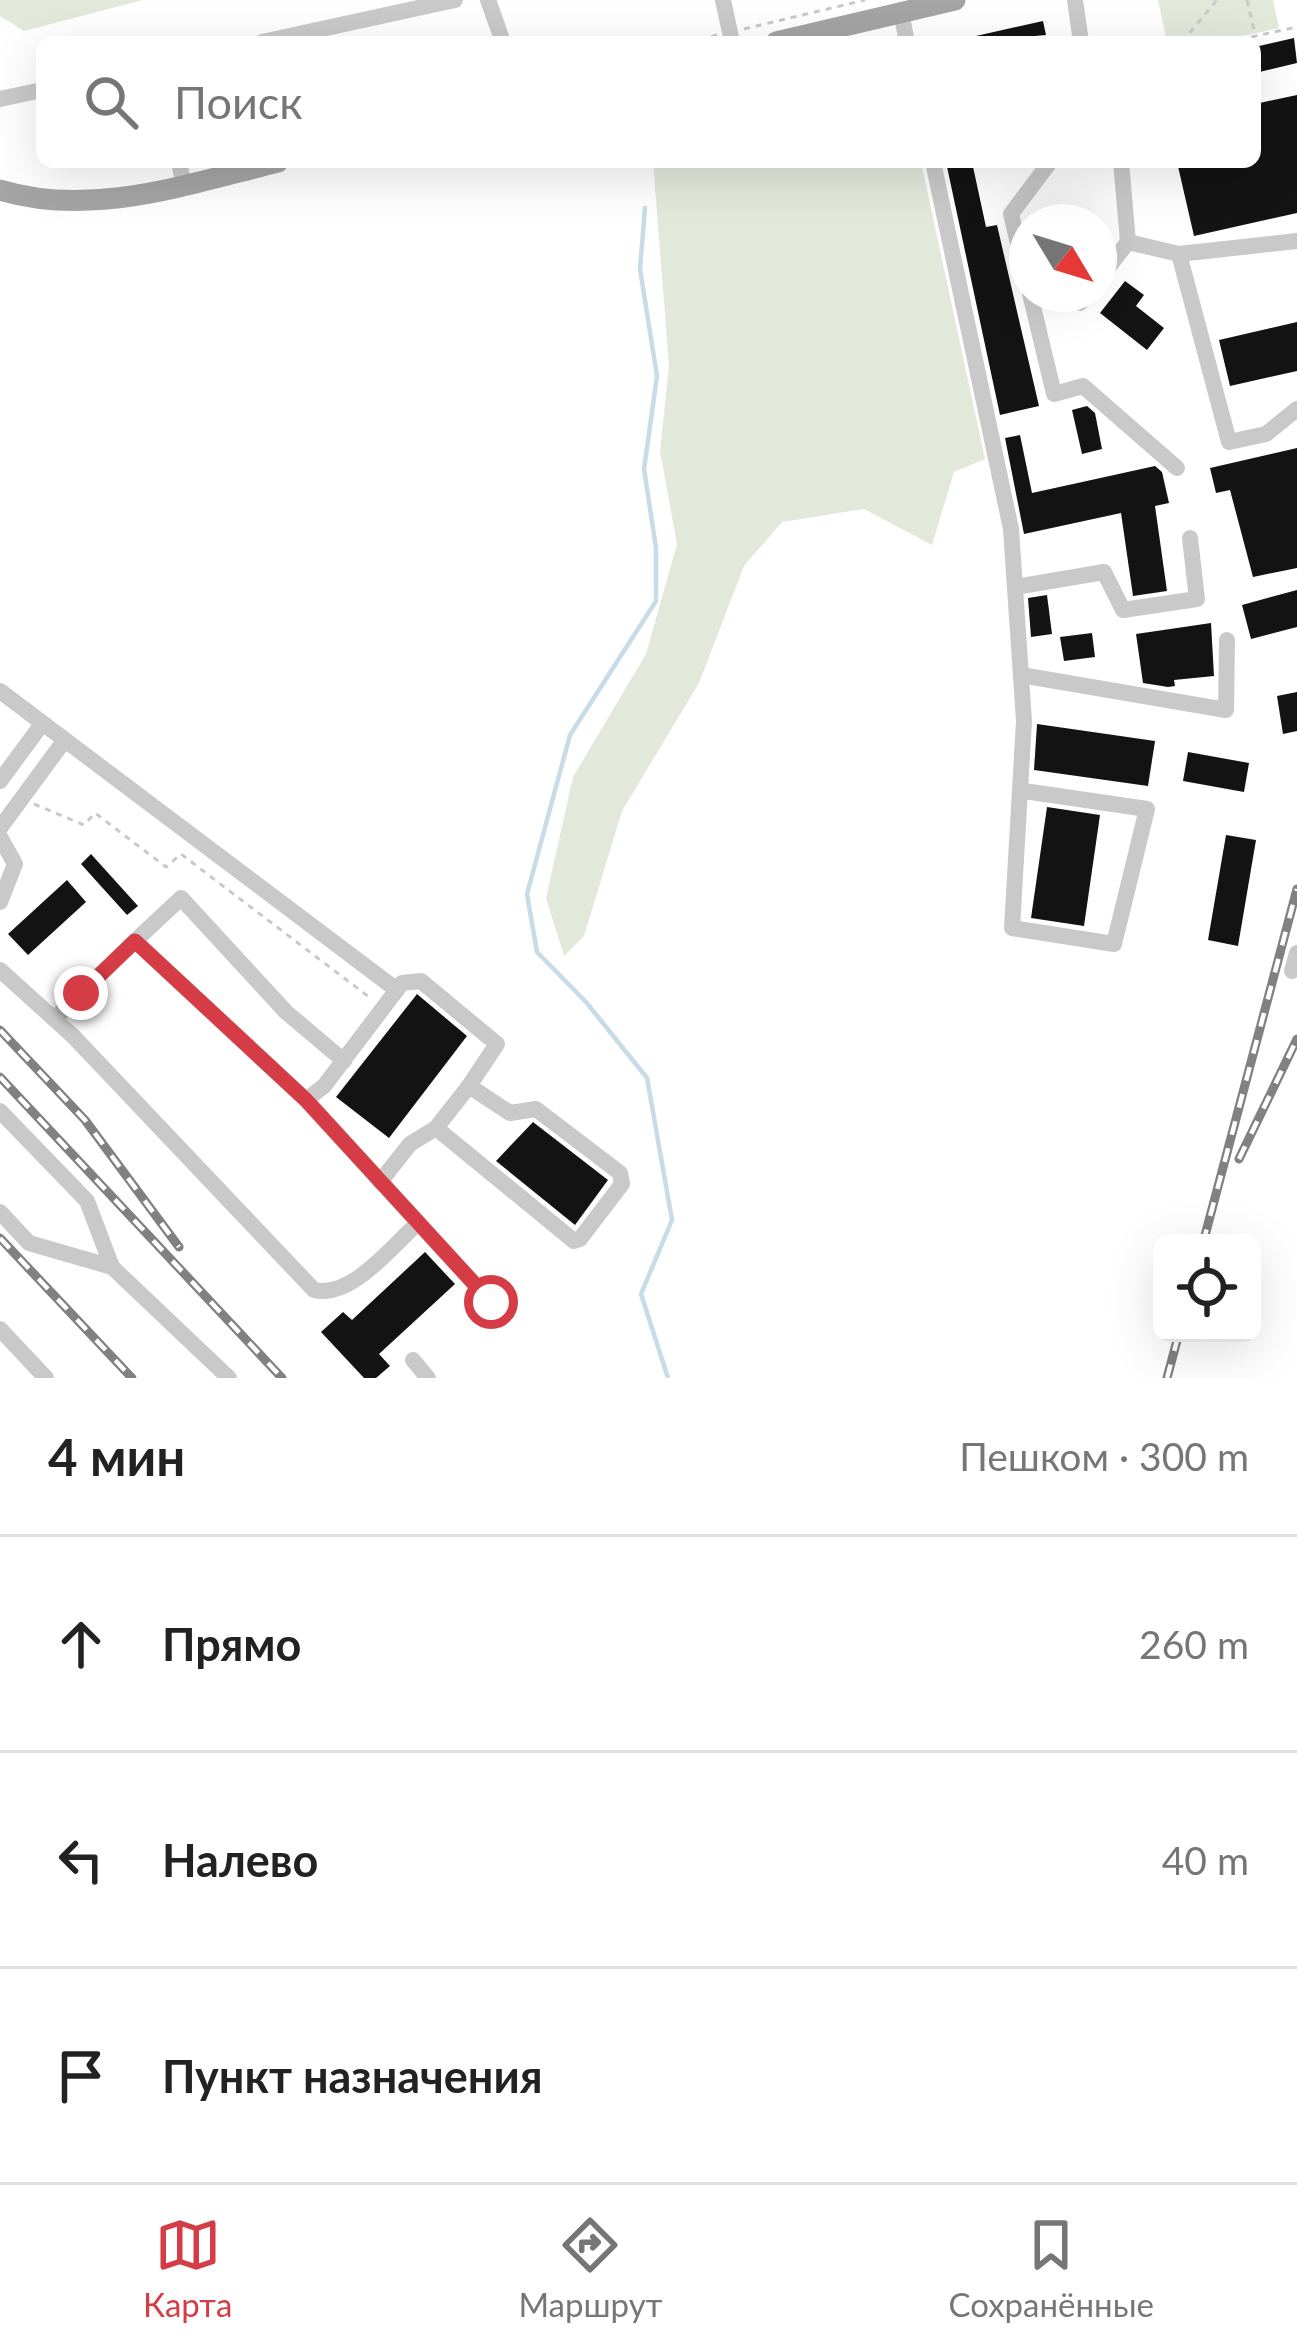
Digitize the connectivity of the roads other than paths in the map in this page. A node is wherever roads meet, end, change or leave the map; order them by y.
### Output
1 (455, 0) edge
2 (488, 0) edge
3 (723, 0) edge
4 (955, 0) edge
5 (1075, 0) edge
6 (901, 12) junction
7 (290, 36) edge
8 (501, 36) edge
9 (731, 36) edge
10 (801, 36) edge
11 (906, 36) edge
12 (1080, 36) edge
13 (36, 91) edge
14 (0, 99) edge
15 (225, 168) edge
16 (934, 168) edge
17 (1046, 168) edge
18 (1122, 168) edge
19 (181, 173) edge
20 (2, 194) edge
21 (1019, 204) edge
22 (1297, 241) edge
23 (1128, 242) junction
24 (1179, 254) junction
25 (1117, 256) edge
26 (1034, 312) edge
27 (1297, 409) edge
28 (1177, 468) dead end
29 (1190, 538) dead end
30 (1015, 587) junction
31 (1227, 640) dead end
32 (1021, 675) junction
33 (0, 691) edge
34 (42, 724) junction
35 (64, 741) junction
36 (0, 781) edge
37 (1024, 791) junction
38 (0, 828) edge
39 (0, 837) edge
40 (0, 902) edge
41 (135, 941) junction
42 (0, 970) edge
43 (397, 990) junction
44 (54, 1019) junction
45 (344, 1061) junction
46 (469, 1086) junction
47 (306, 1100) junction
48 (0, 1112) edge
49 (436, 1128) junction
50 (380, 1182) junction
51 (0, 1212) edge
52 (417, 1224) junction
53 (112, 1268) junction
54 (491, 1302) dead end
55 (0, 1329) edge
56 (413, 1360) dead end
57 (46, 1378) edge
58 (229, 1378) edge
59 (428, 1378) edge

1 - 7 lane
2 - 8 lane
3 - 9 lane
4 - 6 main road
5 - 12 lane
6 - 10 main road
6 - 11 lane
13 - 14 lane
15 - 19 main road
16 - 30 lane
17 - 21 lane
18 - 23 lane
19 - 20 main road
22 - 24 lane
23 - 24 lane
23 - 25 lane
24 - 27 lane
26 - 28 lane
29 - 30 lane
30 - 32 lane
31 - 32 lane
32 - 37 lane
33 - 34 lane
34 - 35 lane
34 - 36 lane
35 - 38 lane
35 - 43 lane
37 - 37 lane
39 - 40 lane
41 - 44 lane
41 - 45 lane
41 - 47 lane
42 - 44 lane
43 - 45 lane
43 - 46 lane
44 - 52 lane
45 - 47 lane
46 - 49 lane
46 - 49 lane
47 - 50 lane
48 - 53 lane
49 - 50 lane
50 - 52 lane
51 - 53 lane
52 - 54 lane
53 - 58 lane
55 - 57 lane
56 - 59 lane

